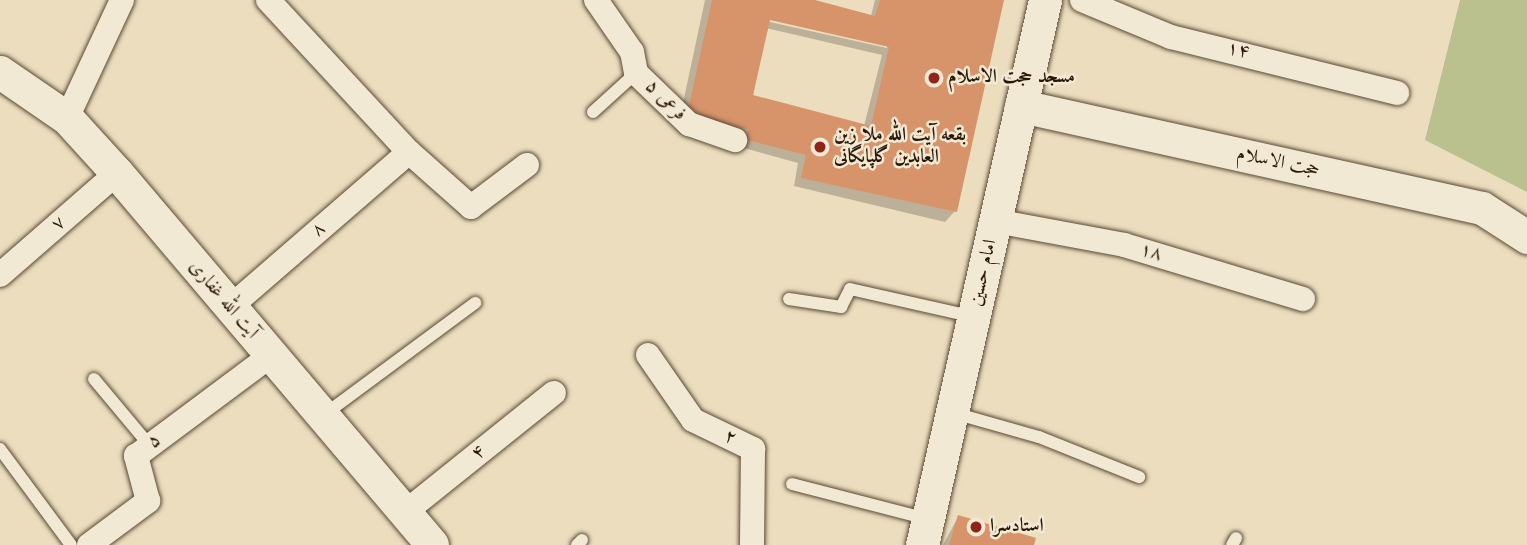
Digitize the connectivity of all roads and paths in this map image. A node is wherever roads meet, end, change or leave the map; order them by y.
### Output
1 (122, 0) edge
2 (268, 0) edge
3 (596, 0) edge
4 (1045, 0) edge
5 (1082, 0) edge
6 (0, 72) edge
7 (636, 73) junction
8 (1398, 93) dead end
9 (1021, 106) junction
10 (593, 112) dead end
11 (67, 118) junction
12 (735, 140) dead end
13 (409, 152) junction
14 (527, 165) dead end
15 (117, 173) junction
16 (995, 221) junction
17 (1527, 237) edge
18 (0, 275) edge
19 (789, 299) dead end
20 (1303, 299) dead end
21 (475, 303) dead end
22 (229, 308) junction
23 (974, 317) junction
24 (648, 355) dead end
25 (270, 356) junction
26 (94, 379) dead end
27 (554, 393) dead end
28 (951, 412) junction
29 (322, 416) junction
30 (150, 446) junction
31 (0, 449) edge
32 (1139, 477) dead end
33 (792, 484) dead end
34 (404, 513) junction
35 (925, 532) edge
36 (100, 542) edge
37 (71, 545) edge
38 (432, 545) edge
39 (752, 545) edge

1 - 11 street
2 - 13 street
3 - 7 street, فرعی ۵
4 - 9 street, امام حسین
5 - 8 street, ۱۴
6 - 11 street, آیت الله غفاری
7 - 10 lane
7 - 12 street, فرعی ۵
9 - 16 street, امام حسین
9 - 17 street, حجت الاسلام
11 - 15 street, آیت الله غفاری
13 - 14 street
13 - 22 street, ۸
15 - 18 street, ۷
15 - 22 street, آیت الله غفاری
16 - 20 street, ۱۸
16 - 23 street, امام حسین
19 - 23 lane
21 - 29 lane
22 - 25 street, آیت الله غفاری
23 - 28 street, امام حسین
24 - 39 street, ۲
25 - 29 street, آیت الله غفاری
25 - 30 street, ۵
26 - 30 lane
27 - 34 street, ۴
28 - 32 lane
28 - 35 street, امام حسین
29 - 34 street, آیت الله غفاری
30 - 36 street, ۵
31 - 37 lane
33 - 35 lane
34 - 38 street, آیت الله غفاری

